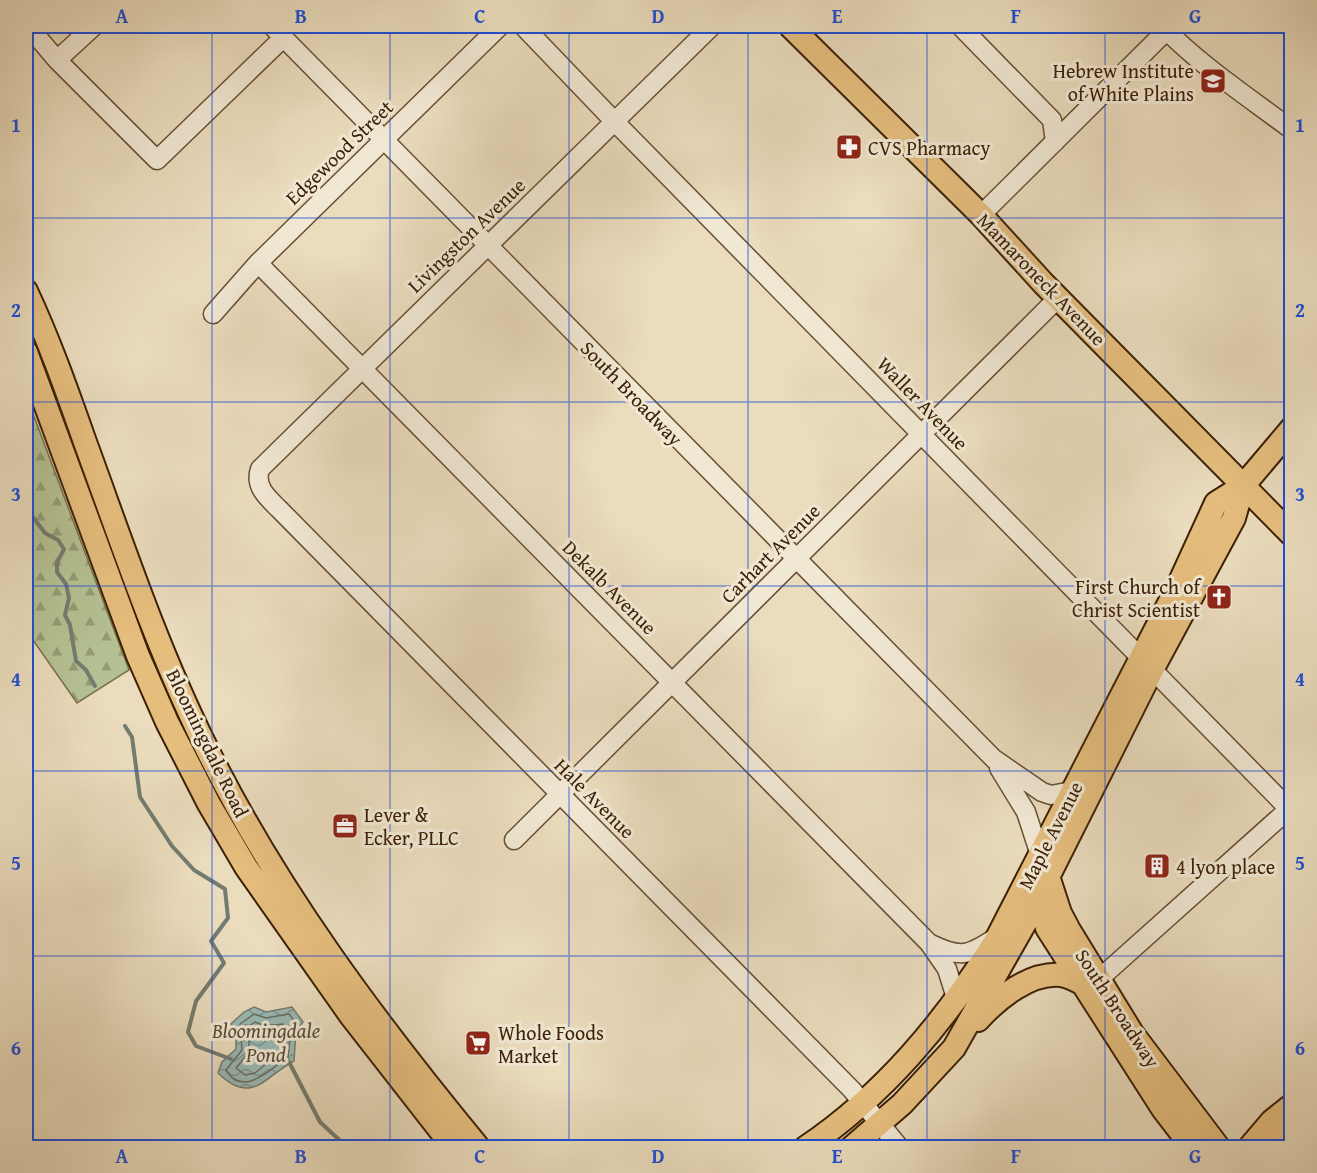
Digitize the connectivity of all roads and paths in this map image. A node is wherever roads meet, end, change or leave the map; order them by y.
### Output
1 (28, 26) edge
2 (94, 26) edge
3 (500, 26) edge
4 (523, 26) edge
5 (712, 26) edge
6 (790, 26) edge
7 (960, 26) edge
8 (1166, 27) edge
9 (278, 32) edge
10 (57, 60) junction
11 (615, 122) junction
12 (1292, 130) edge
13 (383, 141) junction
14 (1055, 142) junction
15 (981, 216) junction
16 (487, 246) junction
17 (258, 263) junction
18 (26, 291) edge
19 (1058, 298) junction
20 (213, 314) dead end
21 (26, 352) edge
22 (362, 368) junction
23 (1292, 428) edge
24 (922, 433) junction
25 (258, 481) joint
26 (1243, 486) junction
27 (1292, 535) edge
28 (795, 560) junction
29 (1146, 662) junction
30 (671, 682) junction
31 (994, 759) junction
32 (1072, 791) junction
33 (560, 795) junction
34 (1290, 811) edge
35 (513, 840) dead end
36 (1040, 855) junction
37 (1043, 888) junction
38 (999, 936) junction
39 (929, 943) junction
40 (1090, 984) junction
41 (957, 1001) junction
42 (954, 1048) junction
43 (863, 1103) junction
44 (1292, 1105) edge
45 (1292, 1118) edge
46 (880, 1124) junction
47 (454, 1148) edge
48 (479, 1148) edge
49 (805, 1148) edge
50 (851, 1148) edge
51 (900, 1148) edge
52 (1193, 1148) edge
53 (1219, 1148) edge
54 (1249, 1148) edge
55 (1270, 1148) edge

1 - 10 street
2 - 10 street
3 - 13 street, Edgewood Street
4 - 11 street, Waller Avenue
5 - 11 street, Livingston Avenue
6 - 15 main road, Mamaroneck Avenue
7 - 14 street
8 - 12 street
8 - 14 street
9 - 10 street
9 - 13 street, South Broadway
11 - 16 street, Livingston Avenue
11 - 24 street, Waller Avenue
13 - 16 street, South Broadway
13 - 17 street, Edgewood Street
14 - 15 street
15 - 19 main road, Mamaroneck Avenue
16 - 22 street, Livingston Avenue
16 - 28 street, South Broadway
17 - 20 street, Edgewood Street
17 - 22 street, Dekalb Avenue
18 - 48 main road, Bloomingdale Road
19 - 24 street, Carhart Avenue
19 - 26 main road, Mamaroneck Avenue
21 - 47 main road, Bloomingdale Road
22 - 25 street, Livingston Avenue
22 - 30 street, Dekalb Avenue
23 - 26 main road, Maple Avenue
24 - 28 street, Carhart Avenue
24 - 29 street, Waller Avenue
25 - 33 street, Hale Avenue
26 - 27 main road, Mamaroneck Avenue
26 - 29 main road, Maple Avenue
28 - 30 street, Carhart Avenue
28 - 31 street, South Broadway
29 - 32 main road, Maple Avenue
29 - 34 street, Waller Avenue
29 - 37 main road, Maple Avenue
30 - 33 street, Carhart Avenue
30 - 39 street, Dekalb Avenue
31 - 32 street, South Broadway
31 - 36 street, South Broadway
32 - 36 main road, Maple Avenue
33 - 35 street, Carhart Avenue
33 - 43 street, Hale Avenue
34 - 40 street
36 - 37 main road, South Broadway
36 - 38 main road, Maple Avenue
37 - 40 main road, South Broadway
37 - 42 main road, Maple Avenue
38 - 39 street, Dekalb Avenue
38 - 41 main road, Maple Avenue
39 - 41 street, Dekalb Avenue
40 - 42 main road
40 - 52 main road, South Broadway
40 - 53 main road, South Broadway
41 - 43 main road, Maple Avenue
42 - 46 main road, Maple Avenue
43 - 46 street, Hale Avenue
43 - 49 main road, Maple Avenue
44 - 54 main road
45 - 55 main road
46 - 50 main road, Maple Avenue
46 - 51 street, Hale Avenue

